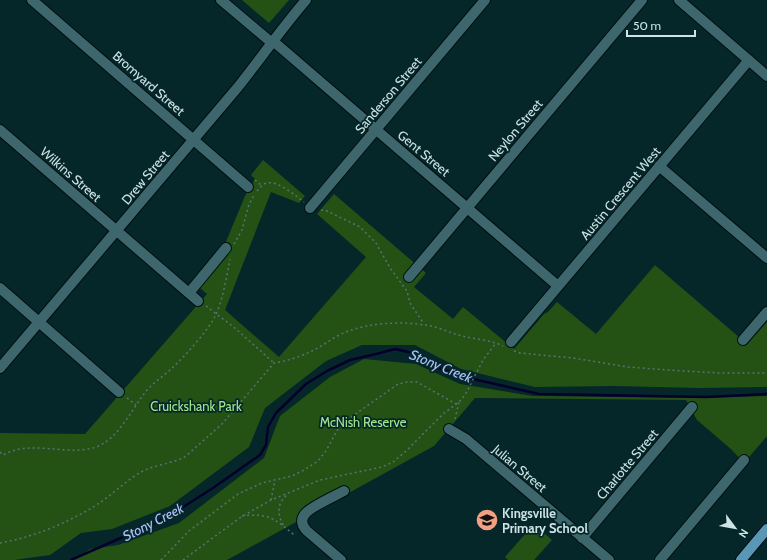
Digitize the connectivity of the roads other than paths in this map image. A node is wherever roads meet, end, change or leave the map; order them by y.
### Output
1 (32, 0) edge
2 (221, 0) edge
3 (306, 0) edge
4 (485, 0) edge
5 (642, 0) edge
6 (680, 0) edge
7 (272, 42) junction
8 (749, 60) junction
9 (767, 76) edge
10 (0, 130) edge
11 (376, 130) junction
12 (194, 139) junction
13 (659, 166) junction
14 (251, 183) road end
15 (467, 207) junction
16 (310, 208) road end
17 (116, 230) junction
18 (230, 249) road end
19 (767, 258) edge
20 (409, 277) dead end
21 (558, 286) junction
22 (0, 288) edge
23 (189, 293) junction
24 (198, 301) road end
25 (767, 312) edge
26 (39, 322) junction
27 (743, 340) dead end
28 (510, 347) road end
29 (0, 368) edge
30 (119, 392) road end
31 (692, 407) dead end
32 (449, 429) dead end
33 (744, 460) dead end
34 (344, 491) dead end
35 (765, 535) edge
36 (582, 538) junction
37 (341, 560) edge
38 (609, 560) edge
39 (660, 560) edge
40 (740, 560) edge

1 - 12 street, Bromyard Street
2 - 7 street, Gent Street
3 - 7 street, Drew Street
4 - 11 street, Sanderson Street
5 - 15 street, Neylon Street
6 - 8 street
7 - 11 street, Gent Street
7 - 12 street, Drew Street
8 - 9 street
8 - 13 street, Austin Crescent West
10 - 17 street, Wilkins Street
11 - 15 street, Gent Street
11 - 16 street, Sanderson Street
12 - 14 street, Bromyard Street
12 - 17 street, Drew Street
13 - 19 street
13 - 21 street, Austin Crescent West
15 - 20 street, Neylon Street
15 - 21 street, Gent Street
17 - 23 street, Wilkins Street
17 - 26 street, Drew Street
18 - 23 street
21 - 28 street, Austin Crescent West
22 - 26 street
23 - 24 street, Wilkins Street
25 - 27 street
26 - 29 street, Drew Street
26 - 30 street
31 - 36 street, Charlotte Street
32 - 36 street, Julian Street
33 - 39 street
34 - 37 street
35 - 40 main road
36 - 38 street, Julian Street

